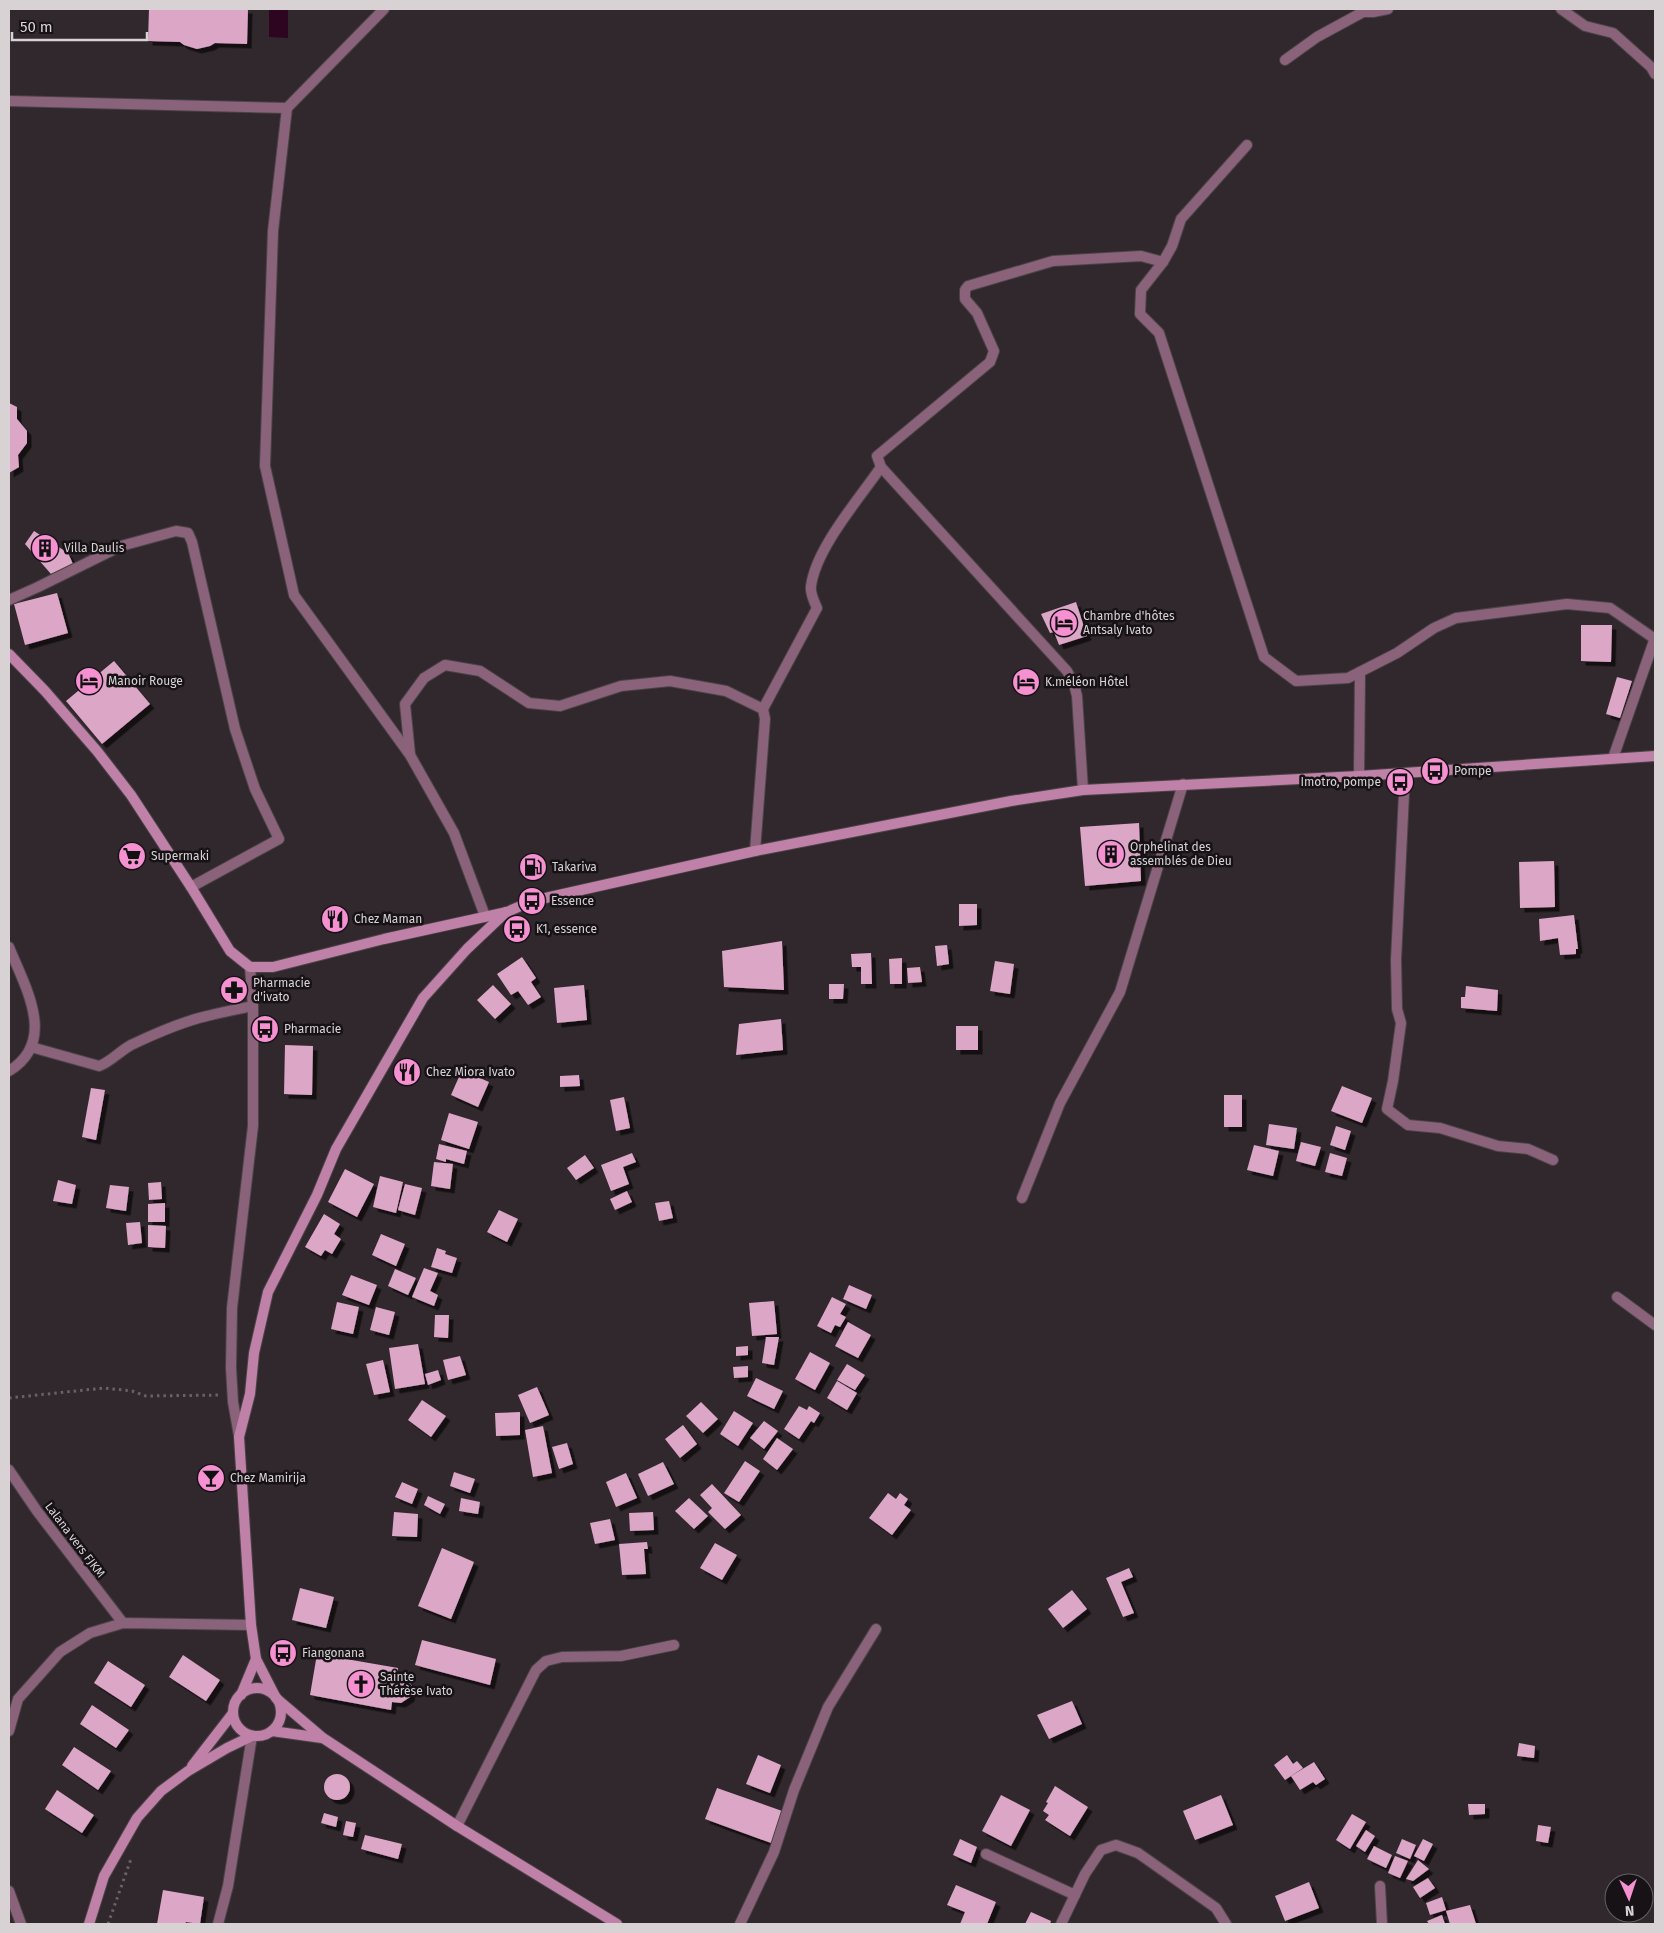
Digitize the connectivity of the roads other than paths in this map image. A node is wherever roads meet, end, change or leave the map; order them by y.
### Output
1 (384, 9) edge
2 (1388, 9) edge
3 (1561, 9) edge
4 (1285, 60) dead end
5 (1655, 74) edge
6 (9, 101) edge
7 (287, 108) junction
8 (1247, 145) dead end
9 (1163, 262) junction
10 (881, 467) junction
11 (9, 600) edge
12 (1655, 638) edge
13 (9, 654) edge
14 (1360, 672) junction
15 (763, 709) junction
16 (410, 755) junction
17 (1655, 756) edge
18 (1614, 758) junction
19 (1405, 773) junction
20 (1359, 776) junction
21 (1183, 784) junction
22 (1083, 790) junction
23 (755, 851) junction
24 (191, 887) junction
25 (506, 912) junction
26 (485, 916) junction
27 (9, 947) edge
28 (250, 968) junction
29 (253, 1006) junction
30 (31, 1047) junction
31 (9, 1071) edge
32 (1553, 1160) dead end
33 (1022, 1198) dead end
34 (1617, 1297) dead end
35 (1655, 1325) edge
36 (239, 1437) junction
37 (9, 1470) edge
38 (123, 1623) junction
39 (251, 1625) junction
40 (876, 1629) dead end
41 (674, 1645) dead end
42 (256, 1659) junction
43 (240, 1695) junction
44 (276, 1698) junction
45 (233, 1713) junction
46 (9, 1731) edge
47 (272, 1731) junction
48 (252, 1736) junction
49 (323, 1738) junction
50 (188, 1771) junction
51 (457, 1826) junction
52 (986, 1854) dead end
53 (1380, 1886) dead end
54 (9, 1892) edge
55 (1075, 1895) junction
56 (21, 1924) edge
57 (89, 1924) edge
58 (218, 1924) edge
59 (617, 1924) edge
60 (740, 1924) edge
61 (1061, 1924) edge
62 (1226, 1924) edge
63 (1382, 1924) edge

1 - 7 street
2 - 4 street
3 - 5 street
6 - 7 street
7 - 16 street
8 - 9 street
9 - 10 street
9 - 14 street
10 - 15 street
10 - 22 street
11 - 24 street
12 - 14 street
12 - 18 street
13 - 24 street
14 - 20 street
15 - 16 street
15 - 23 street
16 - 26 street
17 - 18 street
18 - 19 street
19 - 20 street
19 - 32 street
20 - 21 street
21 - 22 street
21 - 33 street
22 - 23 street
23 - 25 street
24 - 28 street
25 - 26 street
25 - 36 street
26 - 28 street
27 - 30 street
28 - 29 street
29 - 30 street
29 - 36 street
30 - 31 street
34 - 35 street
36 - 39 street
37 - 38 street, Lalana vers FJKM
38 - 39 street
38 - 46 street
39 - 42 street
40 - 60 street
41 - 51 street
42 - 43 street
42 - 44 street
43 - 44 street
43 - 45 street
44 - 47 street
44 - 49 street
45 - 48 street
45 - 50 street
47 - 48 street
47 - 49 street
48 - 50 street
48 - 58 street
49 - 51 street
50 - 57 street
51 - 59 street
52 - 55 street
53 - 63 street
54 - 56 street
55 - 61 street
55 - 62 street

